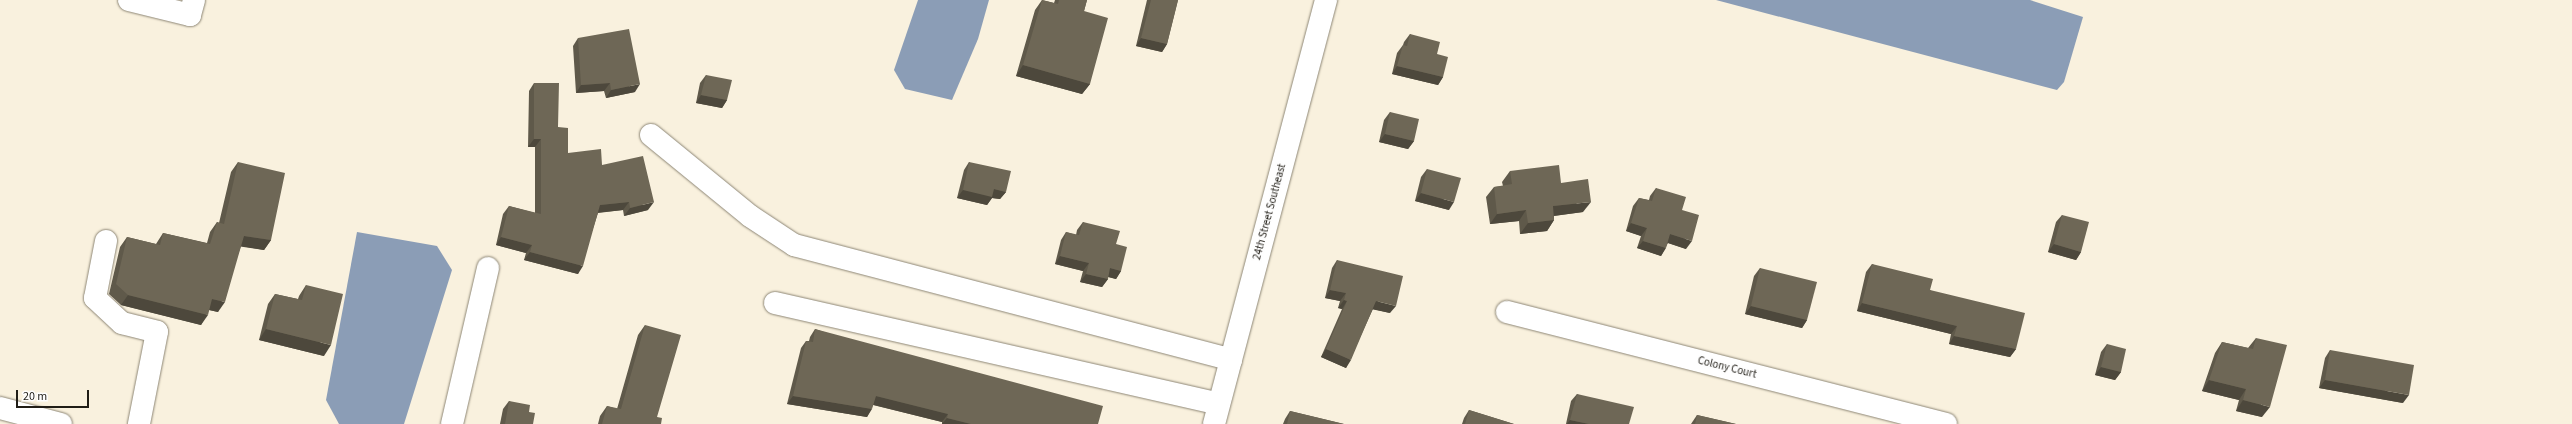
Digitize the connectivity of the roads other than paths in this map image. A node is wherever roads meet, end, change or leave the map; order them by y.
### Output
1 (129, 0) edge
2 (194, 0) edge
3 (1326, 0) edge
4 (651, 135) dead end
5 (106, 242) dead end
6 (488, 268) dead end
7 (775, 303) dead end
8 (1507, 312) dead end
9 (1231, 360) junction
10 (0, 408) edge
11 (1217, 414) edge
12 (59, 424) edge
13 (139, 424) edge
14 (452, 424) edge
15 (1943, 424) edge

1 - 2 street
3 - 9 street, 24th Street Southeast
4 - 9 street
5 - 13 street
6 - 14 street
7 - 11 street
8 - 15 street, Colony Court
9 - 11 street, 24th Street Southeast
10 - 12 street

